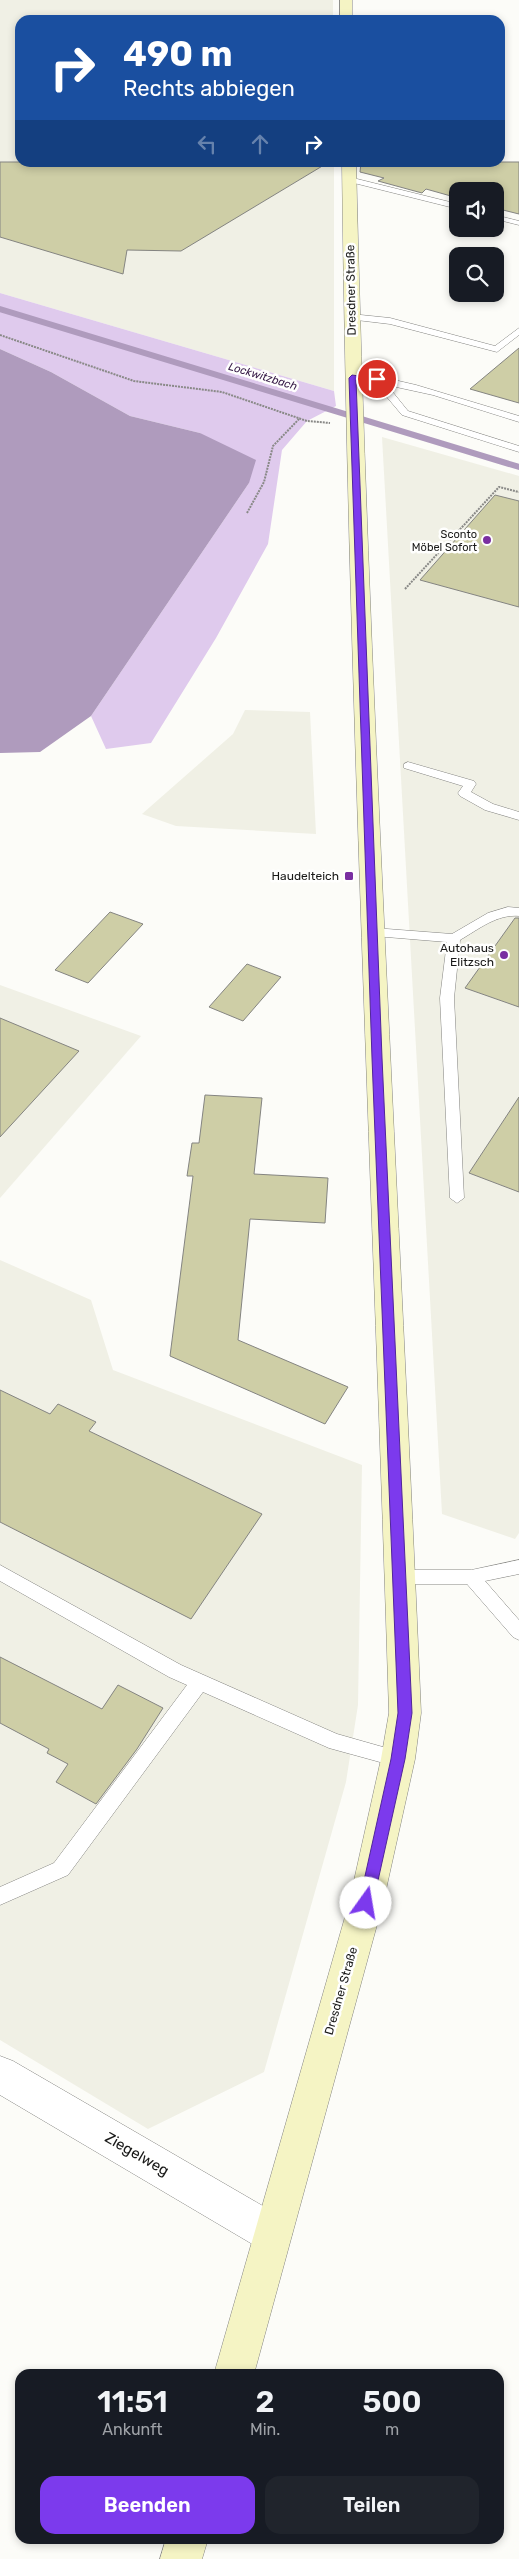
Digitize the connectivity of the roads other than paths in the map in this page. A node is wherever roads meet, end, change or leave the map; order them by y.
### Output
1 (346, 0) edge
2 (346, 15) edge
3 (349, 167) edge
4 (349, 179) junction
5 (449, 205) edge
6 (504, 219) edge
7 (519, 223) edge
8 (351, 317) junction
9 (519, 332) edge
10 (352, 378) junction
11 (377, 379) junction
12 (519, 419) edge
13 (519, 449) edge
14 (408, 766) dead end
15 (519, 816) edge
16 (519, 912) edge
17 (374, 932) junction
18 (454, 938) junction
19 (457, 1198) dead end
20 (519, 1567) edge
21 (0, 1572) edge
22 (400, 1577) junction
23 (472, 1577) junction
24 (519, 1632) edge
25 (200, 1682) junction
26 (398, 1759) junction
27 (0, 1896) edge
28 (0, 2074) edge
29 (273, 2234) junction
30 (235, 2369) edge
31 (186, 2544) edge
32 (181, 2559) edge

1 - 2 main road
3 - 4 main road, Dresdner Straße
4 - 5 lane
4 - 8 main road, Dresdner Straße
6 - 7 lane
8 - 9 lane
8 - 10 main road, Dresdner Straße
10 - 11 lane
10 - 17 main road, Dresdner Straße
11 - 12 lane
11 - 13 lane
14 - 15 lane
16 - 18 lane
17 - 18 lane
17 - 22 main road, Dresdner Straße
18 - 19 lane
20 - 23 lane
21 - 25 lane
22 - 23 lane
22 - 26 main road, Dresdner Straße
23 - 24 lane
25 - 26 lane
25 - 27 lane
26 - 29 main road, Dresdner Straße
28 - 29 street, Ziegelweg
29 - 30 main road, Dresdner Straße
31 - 32 main road

